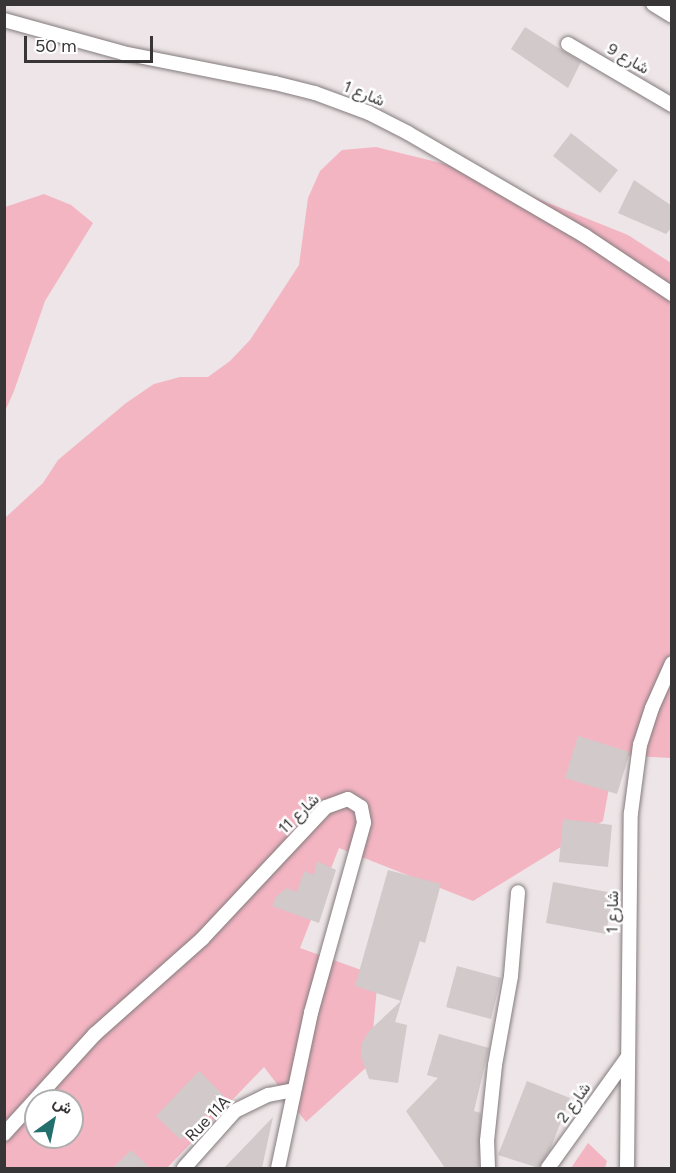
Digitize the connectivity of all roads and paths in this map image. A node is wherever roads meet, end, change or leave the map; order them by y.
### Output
1 (653, 4) edge
2 (672, 16) edge
3 (4, 20) edge
4 (568, 44) dead end
5 (672, 105) edge
6 (672, 294) edge
7 (672, 663) edge
8 (518, 892) dead end
9 (627, 1058) junction
10 (294, 1090) junction
11 (4, 1134) edge
12 (184, 1168) edge
13 (278, 1168) edge
14 (488, 1168) edge
15 (548, 1168) edge
16 (627, 1168) edge

1 - 2 street
3 - 6 street, شارع 1
4 - 5 street, شارع 9
7 - 9 street, شارع 1
8 - 14 street
9 - 15 street, شارع 2
9 - 16 street, شارع 1
10 - 11 street, شارع 11
10 - 12 street, Rue 11A
10 - 13 street, شارع 11

